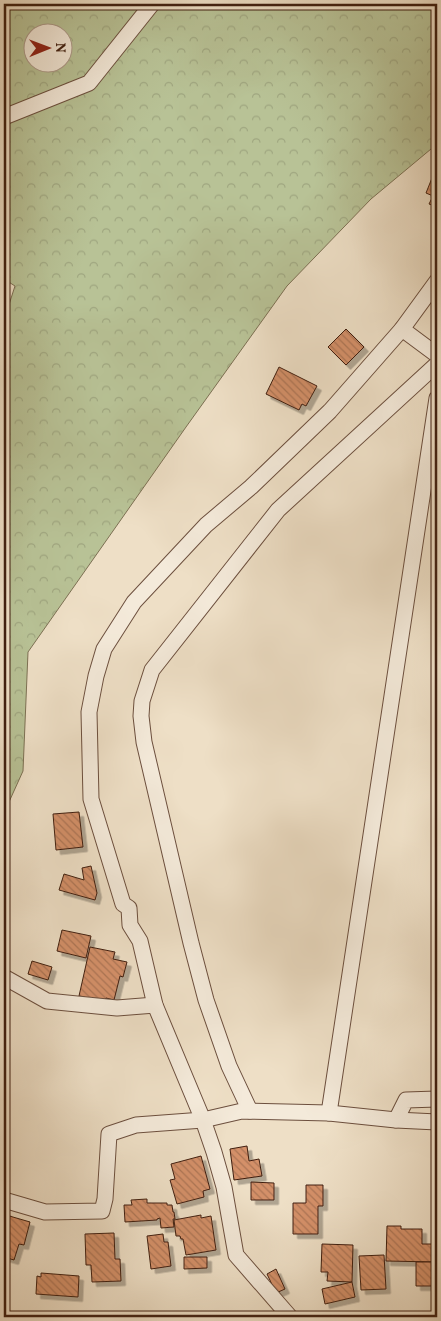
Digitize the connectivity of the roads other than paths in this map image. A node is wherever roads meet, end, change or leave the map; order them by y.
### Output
1 (152, 4) edge
2 (4, 117) edge
3 (437, 282) edge
4 (402, 329) junction
5 (437, 355) edge
6 (437, 364) edge
7 (437, 398) edge
8 (4, 976) edge
9 (155, 1005) junction
10 (437, 1098) edge
11 (250, 1111) junction
12 (329, 1113) junction
13 (203, 1120) junction
14 (396, 1120) junction
15 (437, 1122) edge
16 (4, 1200) edge
17 (290, 1317) edge

1 - 2 street
3 - 4 street
4 - 5 street
4 - 9 street
6 - 11 street
7 - 12 street
8 - 9 street
9 - 13 street
10 - 14 street
11 - 12 street
11 - 13 street
12 - 14 street
13 - 16 street
13 - 17 street
14 - 15 street

